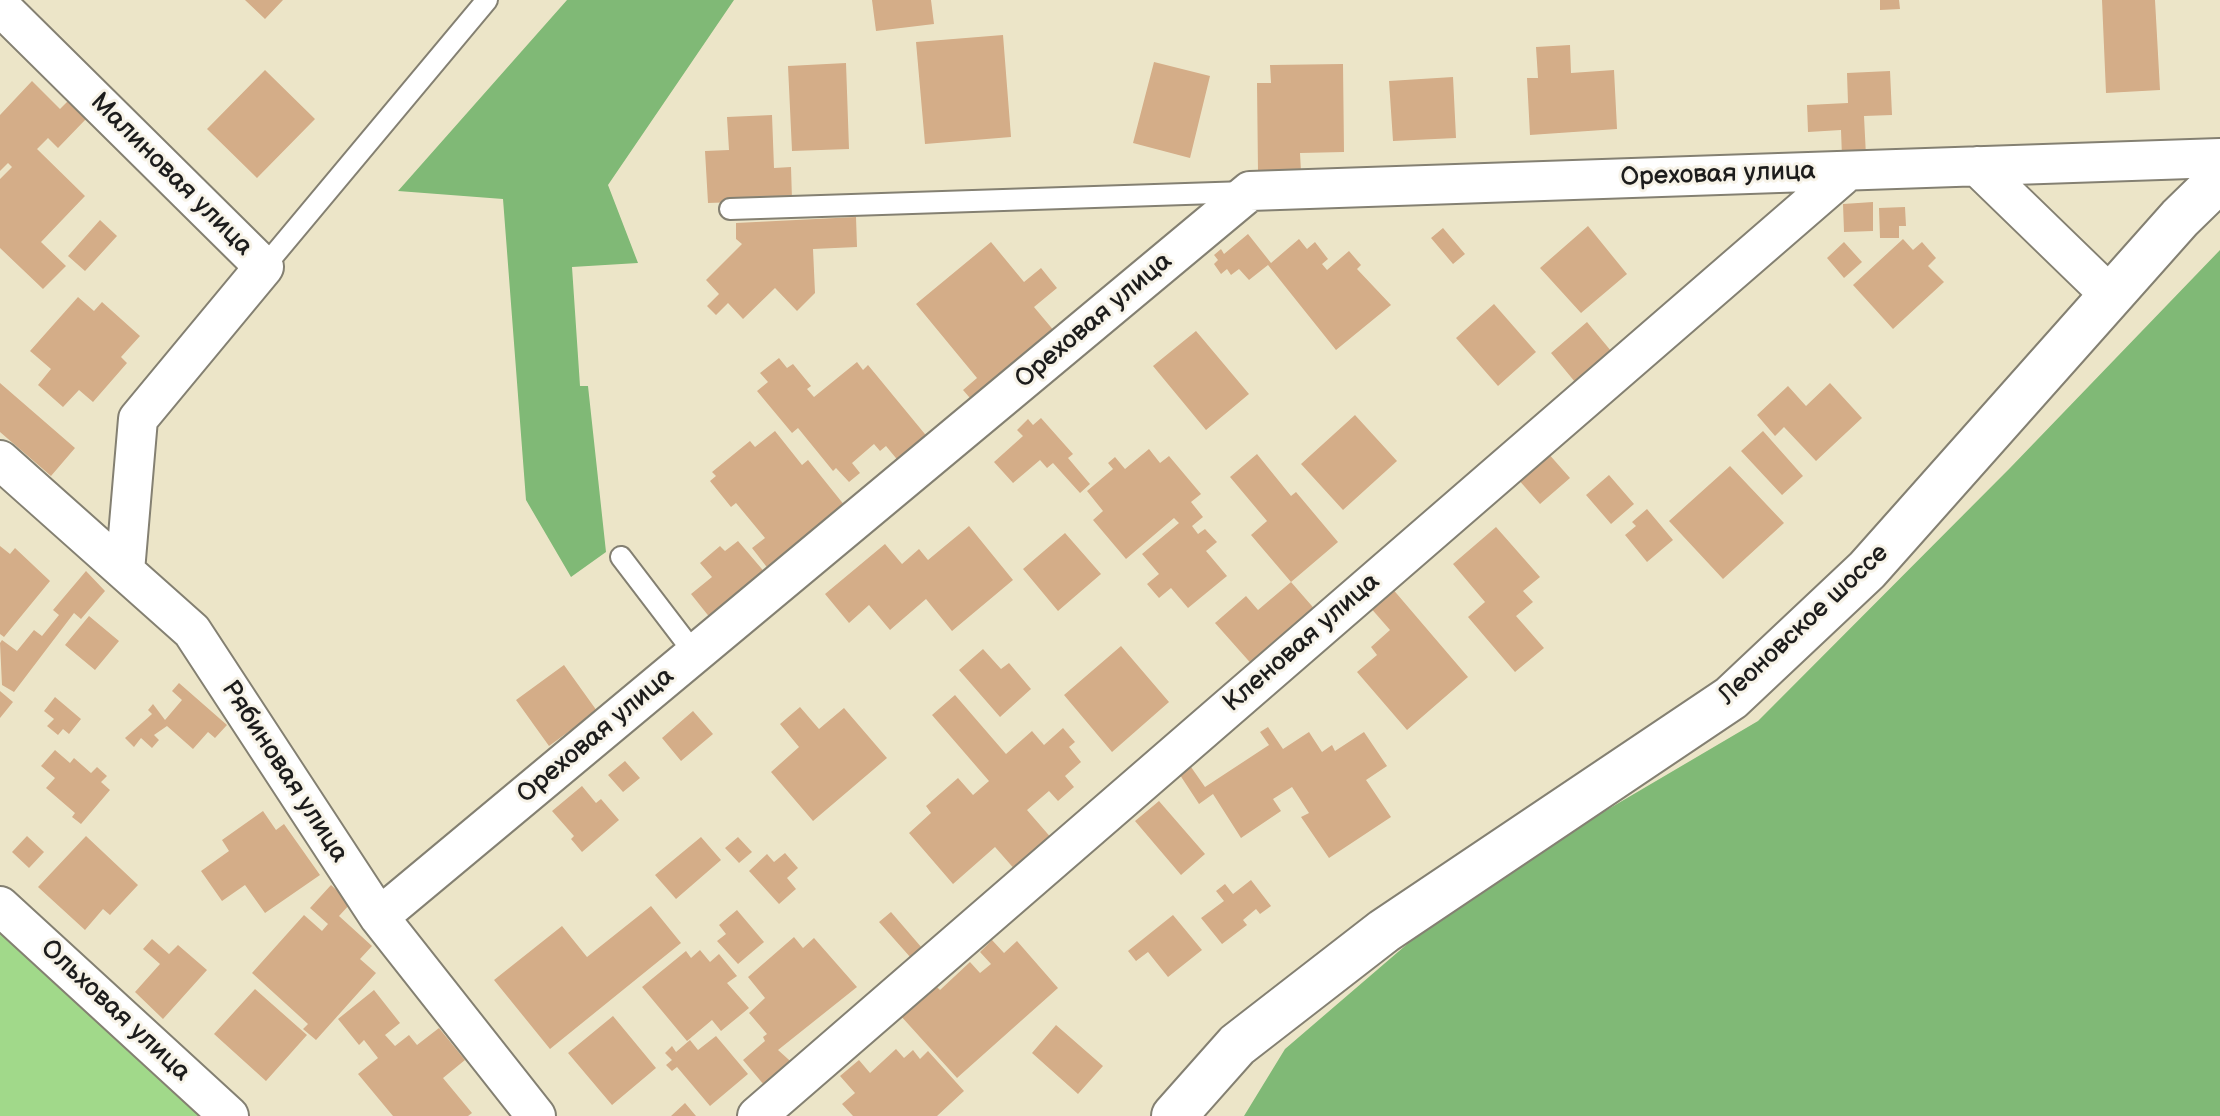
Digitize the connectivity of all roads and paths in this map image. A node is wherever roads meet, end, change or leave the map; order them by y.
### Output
1 (487, 0) edge
2 (0, 6) edge
3 (2220, 158) edge
4 (1977, 166) junction
5 (1848, 171) junction
6 (2220, 179) edge
7 (1250, 191) junction
8 (730, 209) dead end
9 (264, 267) junction
10 (2111, 296) junction
11 (0, 460) edge
12 (621, 557) dead end
13 (125, 571) junction
14 (695, 654) junction
15 (0, 906) edge
16 (379, 917) junction
17 (229, 1116) edge
18 (536, 1116) edge
19 (757, 1116) edge
20 (1174, 1116) edge

1 - 9 lane
2 - 9 street, Малиновая улица
3 - 4 street, Ореховая улица
4 - 5 street, Ореховая улица
4 - 10 street
5 - 7 street, Ореховая улица
5 - 19 street, Кленовая улица
6 - 10 main road, Леоновское шоссе
7 - 8 lane
7 - 14 street, Ореховая улица
9 - 13 street, Малиновая улица
10 - 20 main road, Леоновское шоссе
11 - 13 street, Рябиновая улица
12 - 14 lane
13 - 16 street, Рябиновая улица
14 - 16 street, Ореховая улица
15 - 17 street, Ольховая улица
16 - 18 street, Рябиновая улица

